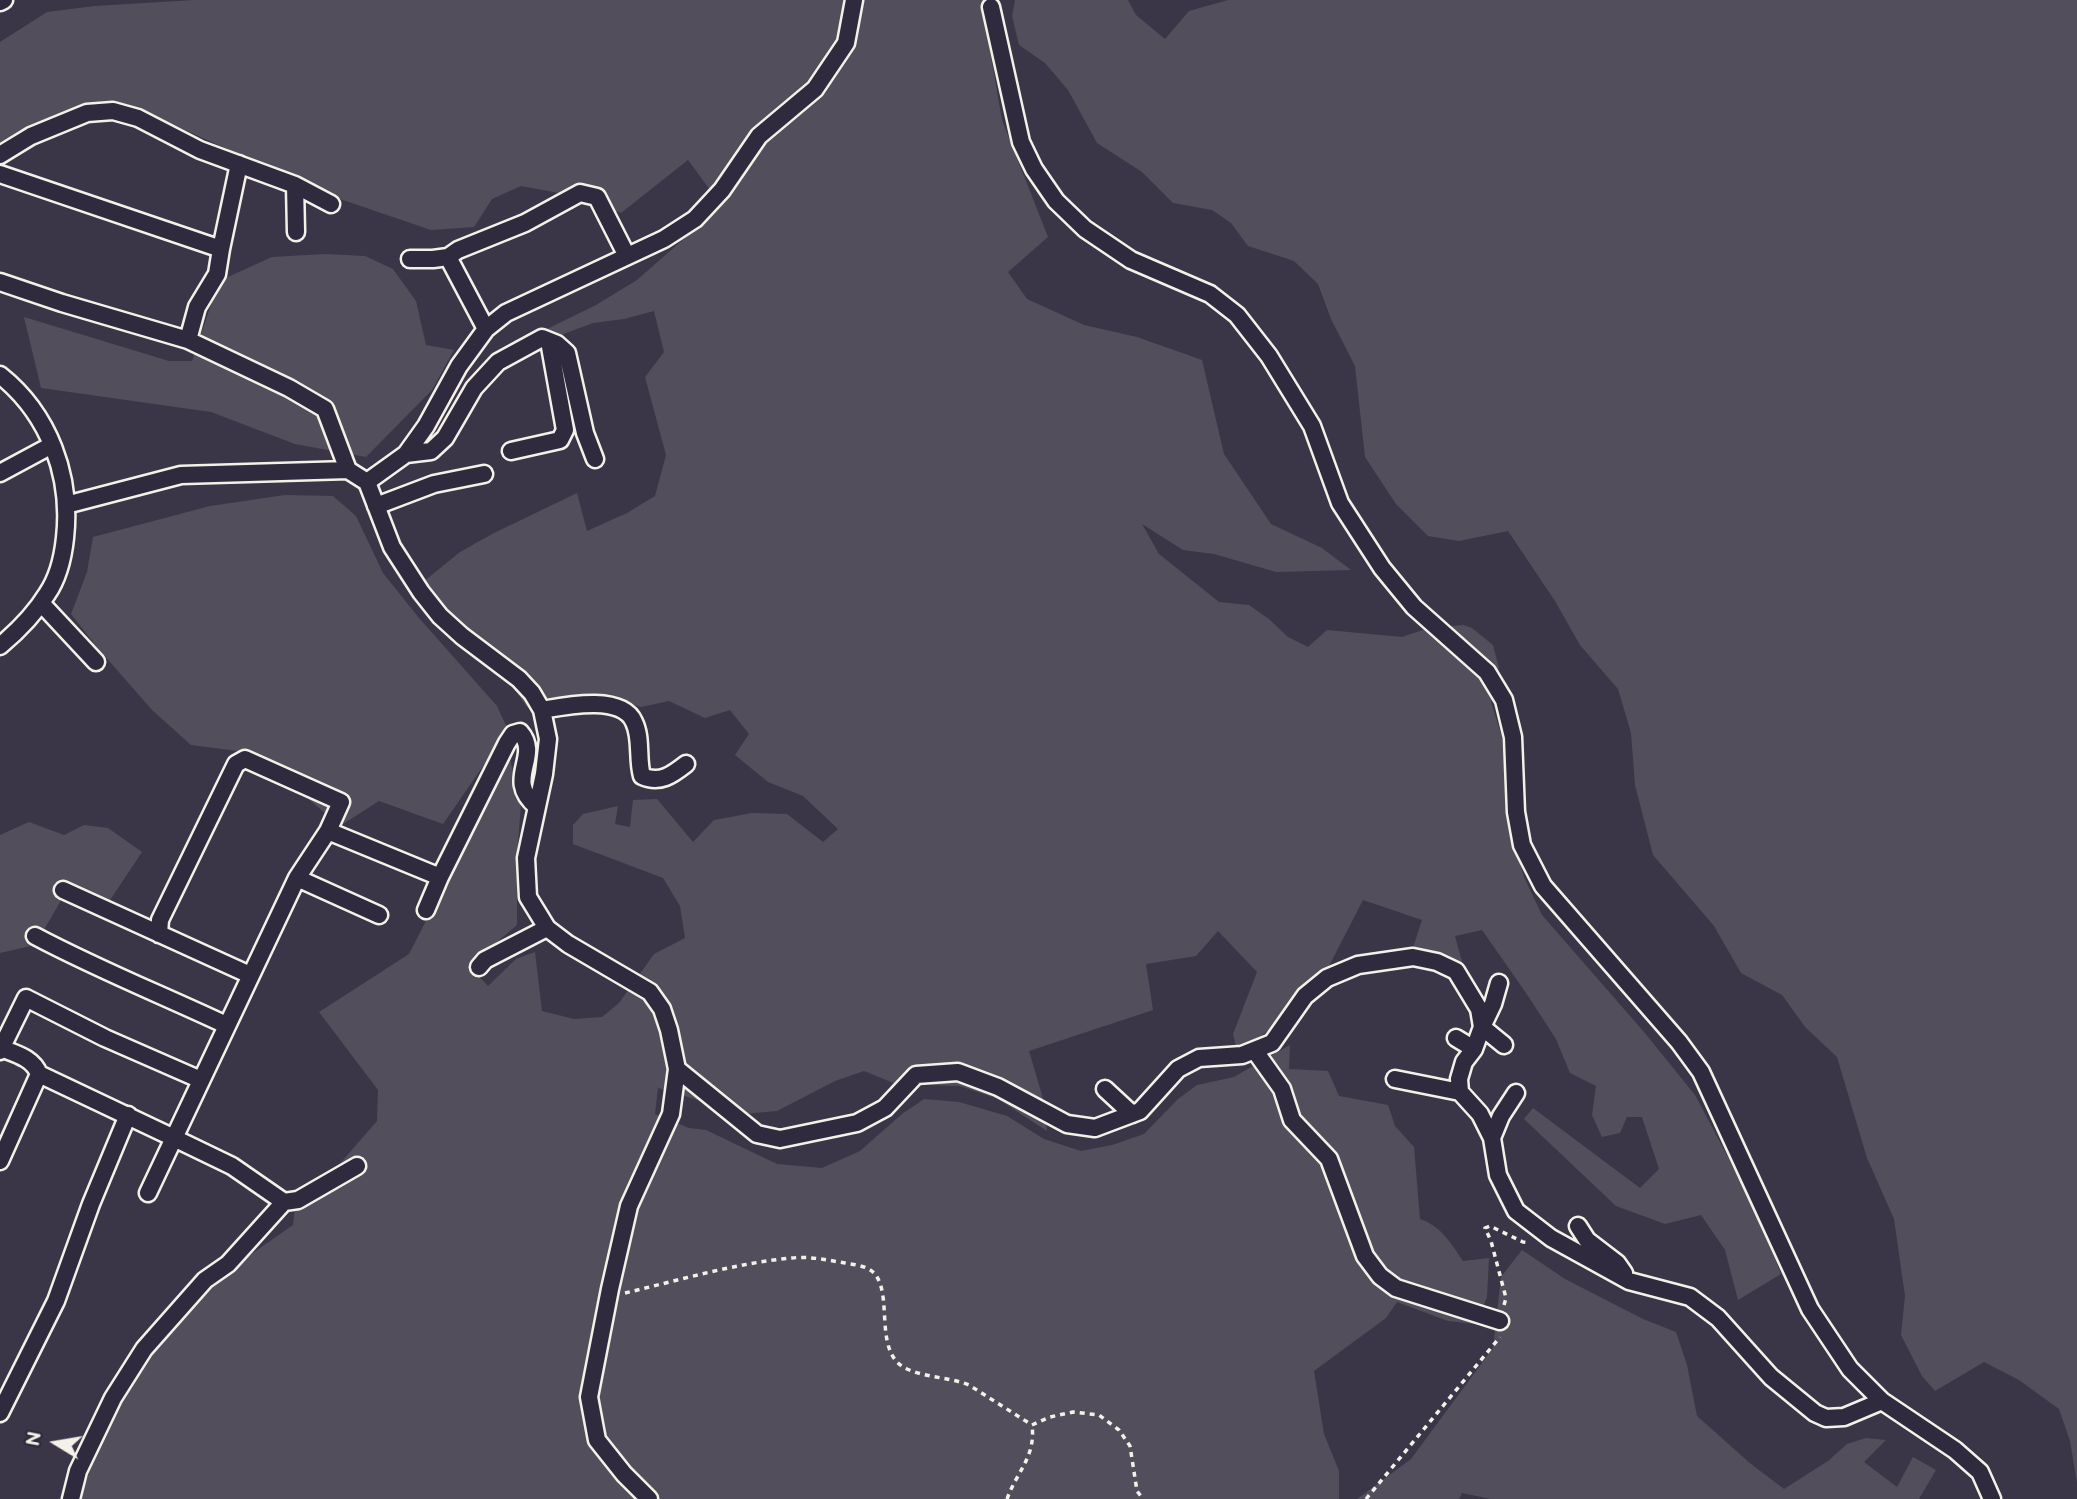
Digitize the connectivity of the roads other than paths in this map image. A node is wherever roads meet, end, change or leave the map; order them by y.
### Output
1 (855, 0) edge
2 (991, 7) dead end
3 (0, 155) edge
4 (239, 164) junction
5 (0, 174) edge
6 (295, 185) junction
7 (331, 204) dead end
8 (296, 232) dead end
9 (221, 249) junction
10 (627, 256) junction
11 (448, 257) junction
12 (410, 259) dead end
13 (0, 282) edge
14 (486, 329) junction
15 (188, 340) junction
16 (549, 341) junction
17 (0, 375) edge
18 (52, 445) junction
19 (511, 451) dead end
20 (406, 454) junction
21 (594, 459) dead end
22 (348, 470) junction
23 (0, 473) edge
24 (484, 474) dead end
25 (367, 482) junction
26 (66, 505) junction
27 (376, 506) junction
28 (41, 603) junction
29 (0, 646) edge
30 (96, 662) dead end
31 (542, 709) junction
32 (686, 764) dead end
33 (537, 807) junction
34 (328, 831) junction
35 (440, 877) junction
36 (297, 878) junction
37 (63, 890) dead end
38 (426, 910) dead end
39 (379, 915) dead end
40 (547, 928) junction
41 (159, 934) junction
42 (35, 936) dead end
43 (479, 967) dead end
44 (250, 975) junction
45 (1499, 983) dead end
46 (226, 1025) junction
47 (1482, 1027) junction
48 (1456, 1038) dead end
49 (1504, 1045) dead end
50 (1, 1049) edge
51 (1474, 1049) junction
52 (1255, 1051) junction
53 (677, 1069) junction
54 (39, 1074) junction
55 (1395, 1079) dead end
56 (201, 1080) junction
57 (1105, 1089) dead end
58 (1460, 1092) junction
59 (1516, 1093) dead end
60 (1132, 1114) junction
61 (128, 1115) junction
62 (174, 1138) junction
63 (1492, 1138) junction
64 (0, 1161) edge
65 (356, 1166) dead end
66 (148, 1193) dead end
67 (284, 1202) junction
68 (1578, 1226) dead end
69 (1629, 1281) junction
70 (1500, 1321) road end
71 (1882, 1401) junction
72 (0, 1413) edge
73 (71, 1499) edge
74 (649, 1499) edge
75 (1992, 1499) edge

1 - 10 street
2 - 71 street
3 - 4 street
4 - 6 street
4 - 9 street
5 - 9 street
6 - 7 street
6 - 8 street
9 - 15 street
10 - 11 street
10 - 14 street
11 - 12 street
11 - 14 street
13 - 15 street
14 - 20 street
15 - 22 street
16 - 19 street
16 - 20 street
16 - 21 street
17 - 18 street
18 - 23 street
18 - 26 street
20 - 25 street
22 - 25 street
22 - 26 street
24 - 27 street
25 - 27 street
26 - 28 street
27 - 31 street
28 - 29 street
28 - 30 street
31 - 32 street
31 - 33 street
33 - 35 street
33 - 40 street
34 - 35 street
34 - 36 street
34 - 41 street
35 - 38 street
36 - 39 street
36 - 44 street
37 - 41 street
40 - 43 street
40 - 53 street
41 - 44 street
42 - 46 street
44 - 46 street
45 - 47 street
46 - 56 street
47 - 49 street
47 - 51 street
47 - 52 street
48 - 51 street
50 - 54 street
50 - 56 street
51 - 58 street
52 - 60 street
52 - 70 street
53 - 60 street
53 - 74 street
54 - 61 street
54 - 64 street
55 - 58 street
56 - 62 street
57 - 60 street
58 - 63 street
59 - 63 street
61 - 62 street
61 - 72 street
62 - 66 street
62 - 67 street
63 - 69 street
65 - 67 street
67 - 73 street
68 - 69 street
69 - 71 street
71 - 75 street

